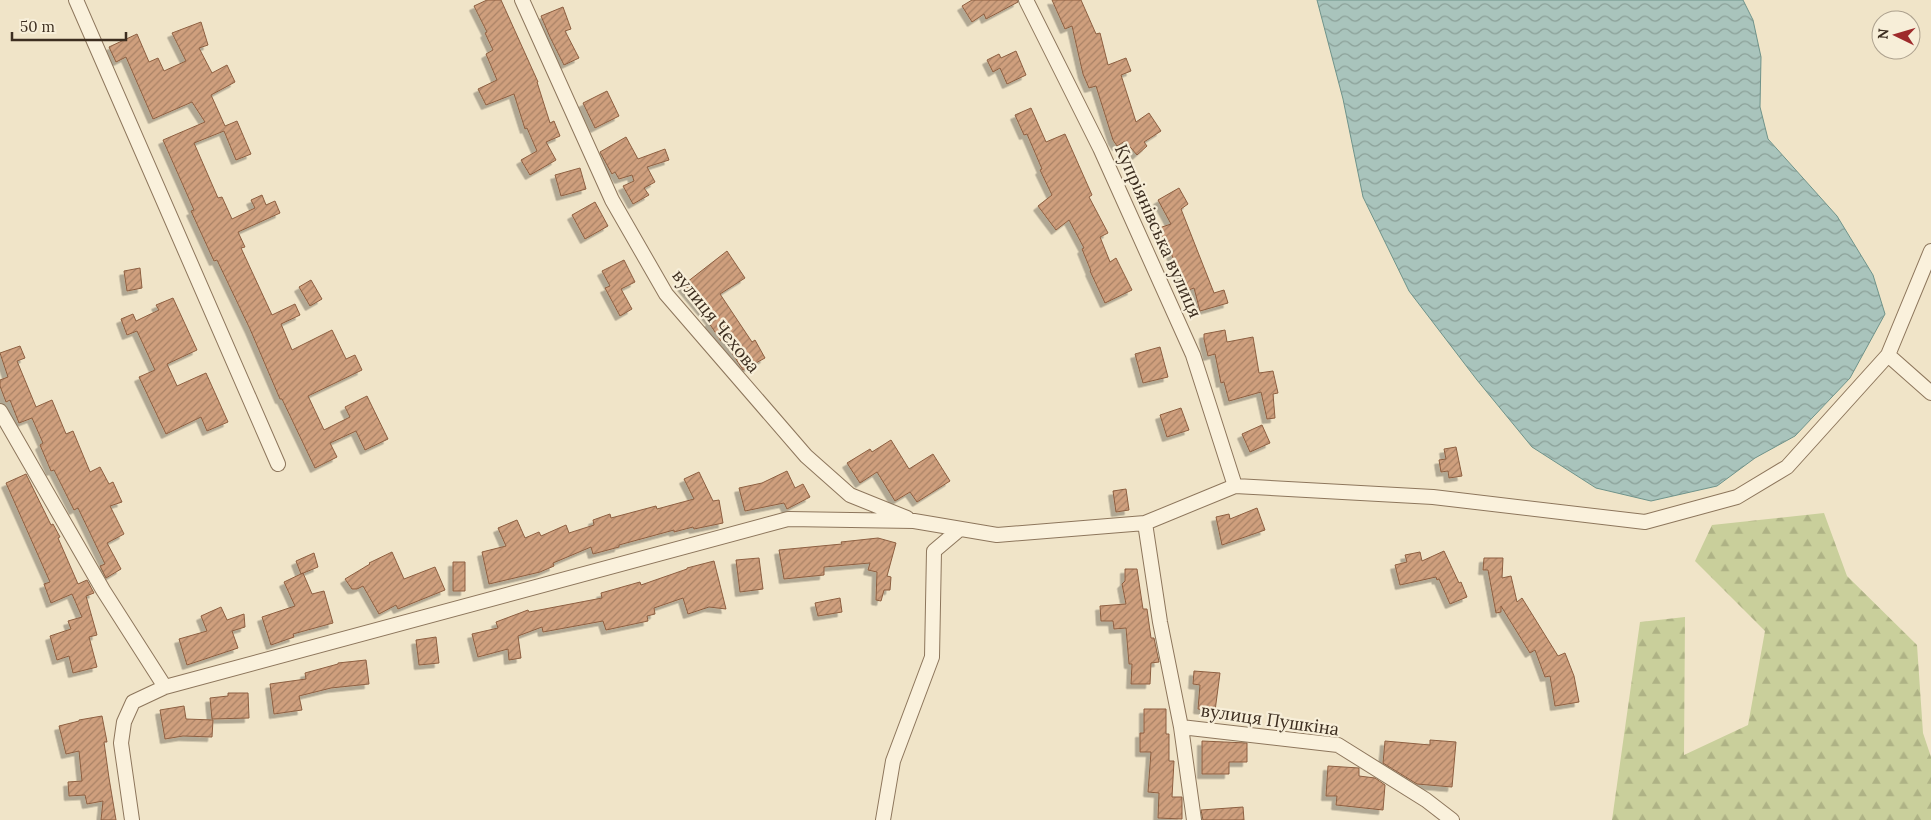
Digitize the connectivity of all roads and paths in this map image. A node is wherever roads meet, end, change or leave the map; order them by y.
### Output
1 (76, 0) edge
2 (522, 0) edge
3 (1026, 0) edge
4 (1931, 251) edge
5 (1888, 355) junction
6 (1931, 393) edge
7 (0, 411) edge
8 (278, 464) dead end
9 (1235, 486) junction
10 (914, 520) junction
11 (1145, 523) junction
12 (960, 528) junction
13 (165, 687) junction
14 (1181, 727) junction
15 (132, 820) edge
16 (883, 820) edge
17 (1194, 820) edge
18 (1452, 820) edge

1 - 8 street
2 - 10 street, вулиця Чехова
3 - 9 street, Купріянівська вулиця
4 - 5 street
5 - 6 street
5 - 9 street
7 - 13 street
9 - 11 street
10 - 12 street
10 - 13 street
11 - 12 street
11 - 14 street, вулиця Пушкіна
12 - 16 street
13 - 15 street
14 - 17 street, вулиця Пушкіна
14 - 18 street, вулиця Пушкіна

